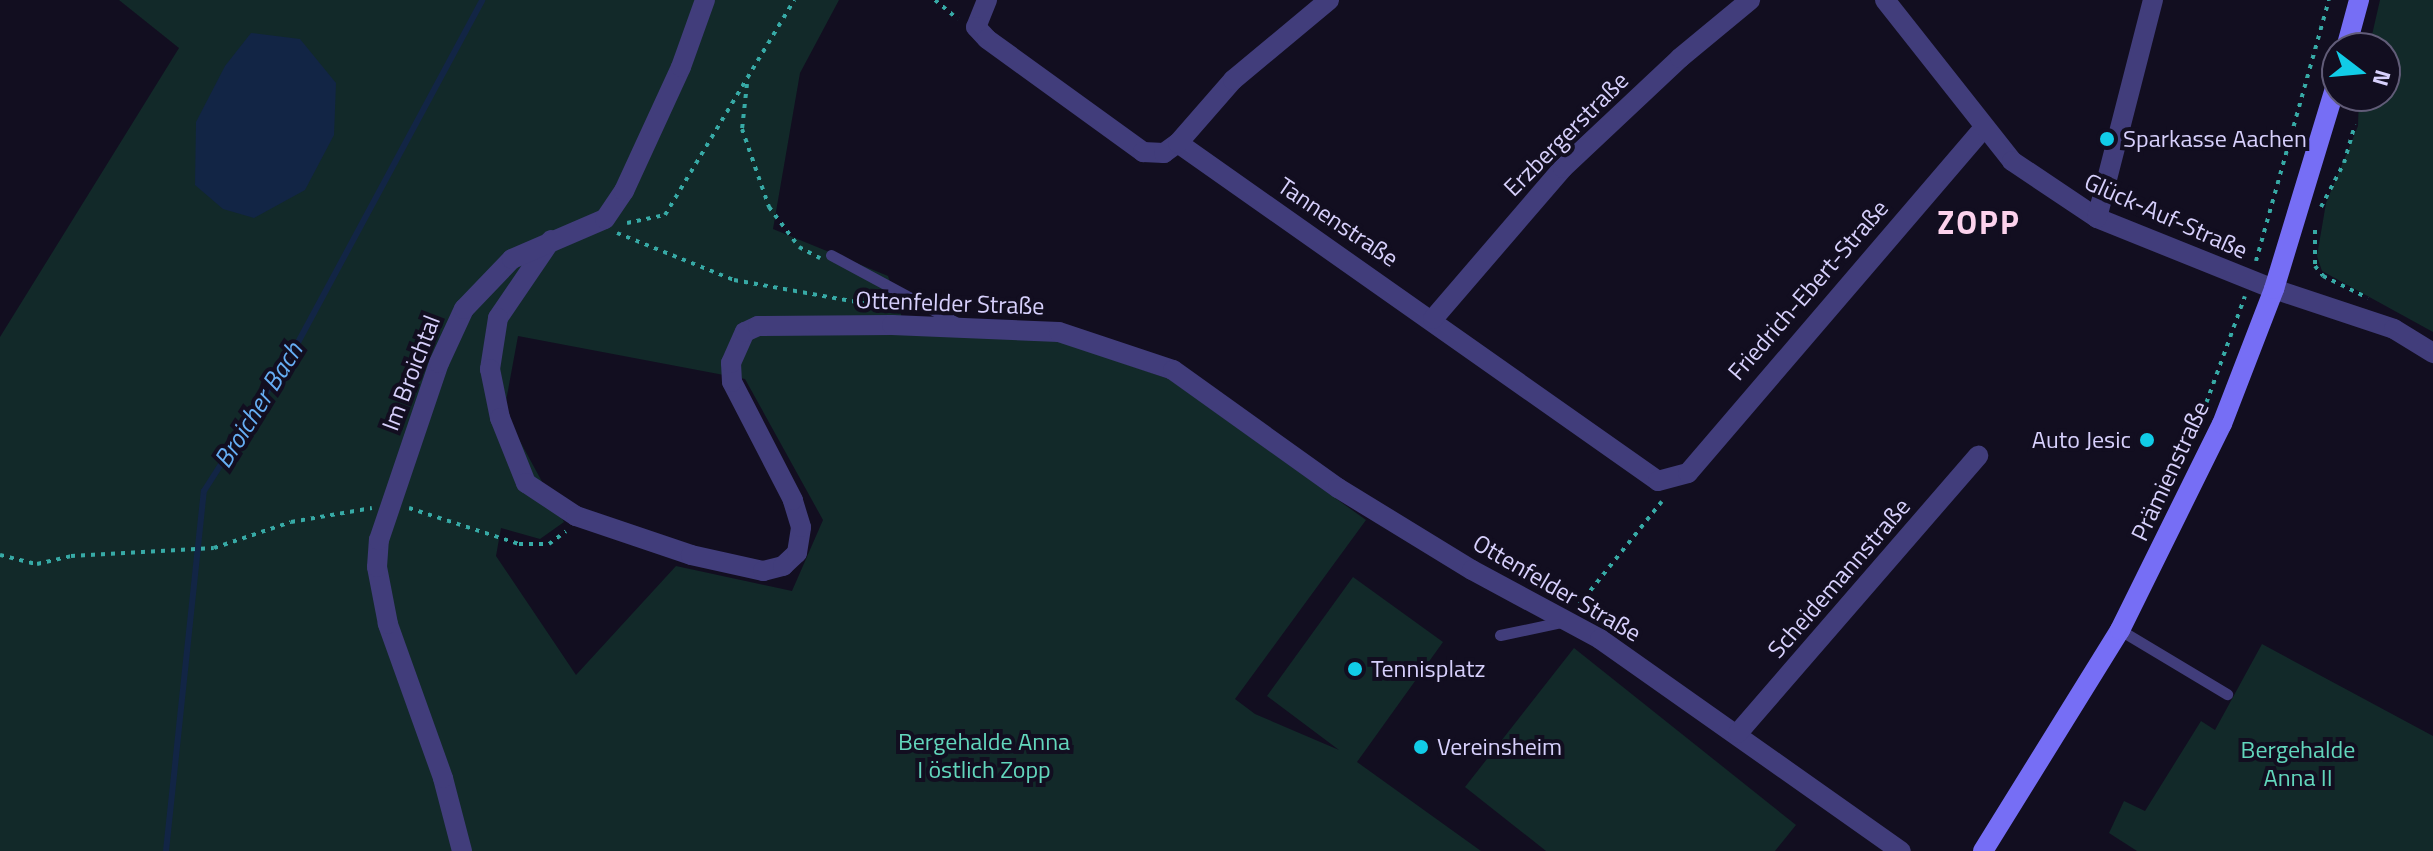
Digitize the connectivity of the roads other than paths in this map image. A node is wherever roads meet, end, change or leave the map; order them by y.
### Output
1 (705, 0) edge
2 (987, 0) edge
3 (1329, 0) edge
4 (1750, 0) edge
5 (1885, 0) edge
6 (2153, 0) edge
7 (2359, 0) edge
8 (2350, 32) edge
9 (2328, 112) edge
10 (1983, 129) junction
11 (1178, 143) junction
12 (2097, 218) junction
13 (551, 240) junction
14 (831, 255) road end
15 (2274, 289) junction
16 (1433, 319) junction
17 (967, 328) junction
18 (2433, 353) edge
19 (1978, 456) dead end
20 (1671, 481) joint
21 (1566, 621) junction
22 (2120, 630) junction
23 (1500, 635) dead end
24 (2227, 694) dead end
25 (1738, 733) junction
26 (462, 851) edge
27 (1901, 851) edge
28 (1983, 851) edge

1 - 13 street, Im Broichtal
2 - 11 street
3 - 11 street
4 - 16 street, Erzbergerstraße
5 - 10 street, Glück-Auf-Straße
6 - 12 street
7 - 8 main road
9 - 15 main road, Prämienstraße
10 - 12 street, Glück-Auf-Straße
10 - 20 street, Friedrich-Ebert-Straße
11 - 16 street, Tannenstraße
12 - 15 street, Glück-Auf-Straße
13 - 17 street, Ottenfelder Straße
13 - 26 street, Im Broichtal
14 - 17 lane
15 - 18 street, Glück-Auf-Straße
15 - 22 main road, Prämienstraße
16 - 20 street, Tannenstraße
17 - 21 street, Ottenfelder Straße
19 - 25 street, Scheidemannstraße
21 - 23 lane
21 - 25 street, Ottenfelder Straße
22 - 24 lane
22 - 28 main road, Prämienstraße
25 - 27 street, Ottenfelder Straße

